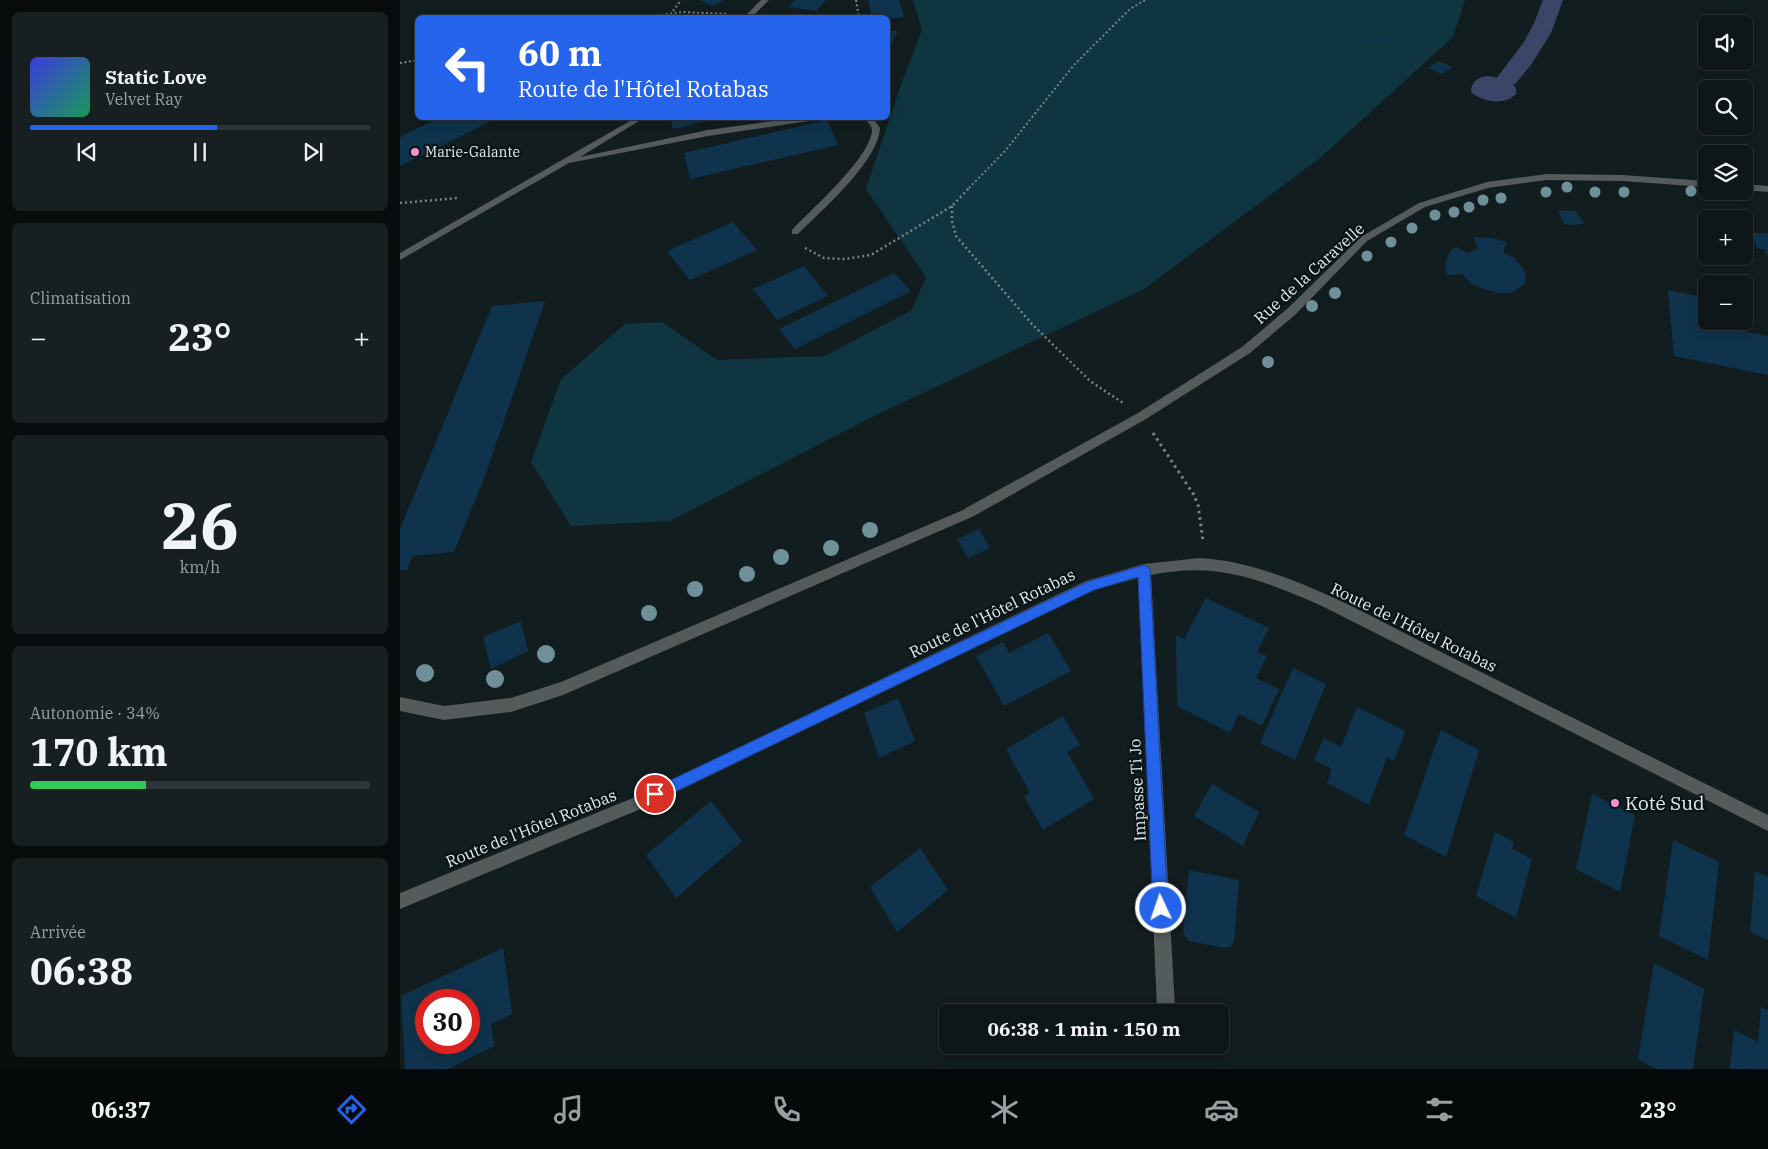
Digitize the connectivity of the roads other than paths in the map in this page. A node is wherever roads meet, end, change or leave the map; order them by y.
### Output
1 (765, 0) edge
2 (748, 15) edge
3 (637, 120) edge
4 (796, 120) edge
5 (870, 120) edge
6 (560, 164) junction
7 (1698, 183) edge
8 (1753, 188) edge
9 (1768, 189) edge
10 (795, 232) road end
11 (400, 257) edge
12 (1144, 570) junction
13 (400, 704) edge
14 (1768, 822) edge
15 (400, 901) edge
16 (1166, 1004) edge

1 - 2 street
3 - 6 street
4 - 6 street
5 - 10 street
6 - 11 street
7 - 13 street, Rue de la Caravelle
8 - 9 street
12 - 14 street, Route de l'Hôtel Rotabas
12 - 15 street, Route de l'Hôtel Rotabas
12 - 16 street, Impasse Ti Jo

